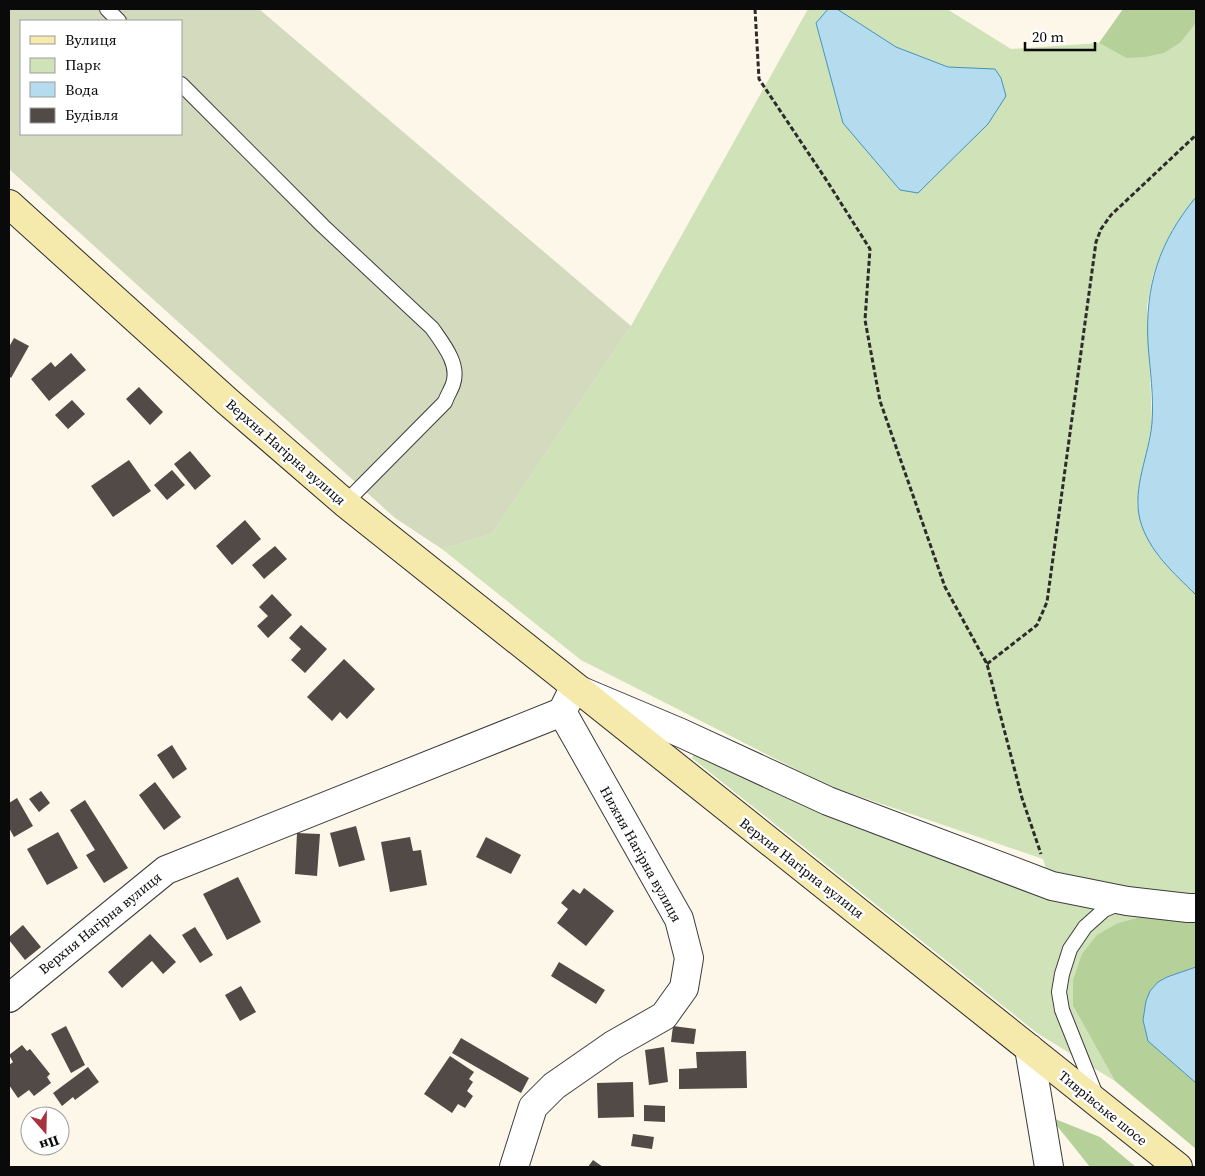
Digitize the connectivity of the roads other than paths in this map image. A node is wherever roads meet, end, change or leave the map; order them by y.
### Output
1 (107, 9) edge
2 (118, 20) edge
3 (182, 85) edge
4 (9, 204) edge
5 (345, 503) junction
6 (574, 688) junction
7 (562, 712) junction
8 (1126, 901) junction
9 (1196, 908) edge
10 (9, 998) edge
11 (1029, 1048) junction
12 (1100, 1105) junction
13 (514, 1167) edge
14 (1049, 1167) edge
15 (1178, 1167) edge

1 - 2 lane
3 - 5 lane
4 - 5 main road, Верхня Нагірна вулиця
5 - 6 main road, Верхня Нагірна вулиця
6 - 7 street
6 - 8 street
6 - 11 main road, Верхня Нагірна вулиця
7 - 10 street, Верхня Нагірна вулиця
7 - 13 street, Нижня Нагірна вулиця
8 - 9 street
8 - 12 lane
11 - 12 main road, Тиврівське шосе
11 - 14 street
12 - 15 main road, Тиврівське шосе

